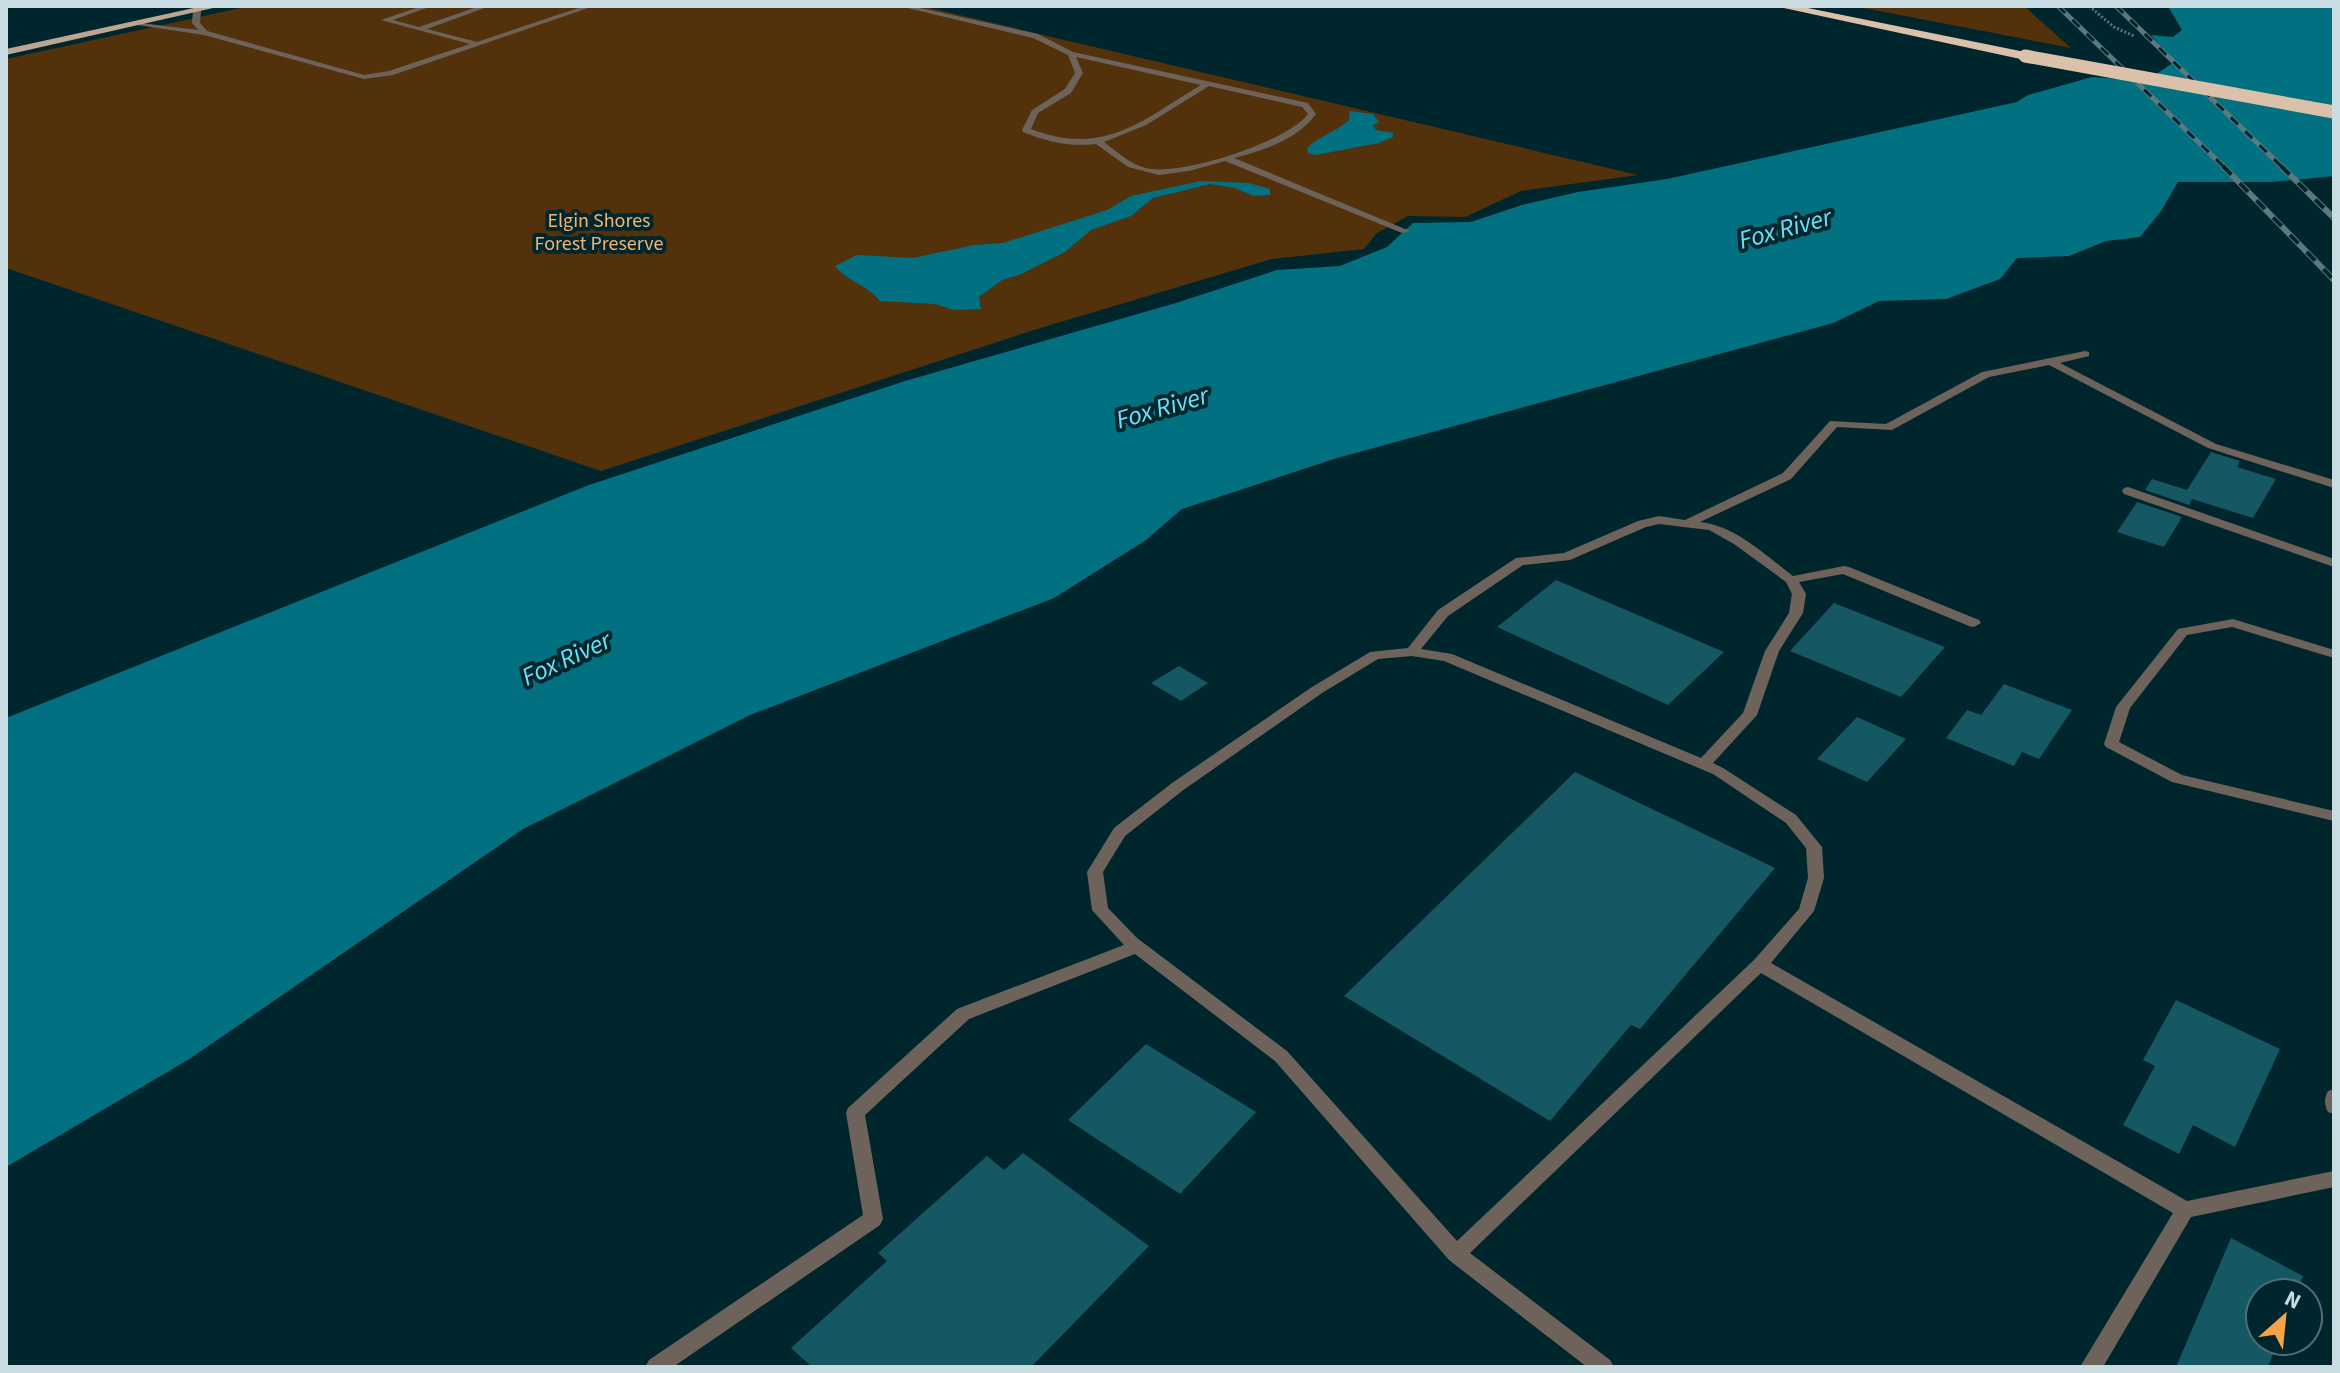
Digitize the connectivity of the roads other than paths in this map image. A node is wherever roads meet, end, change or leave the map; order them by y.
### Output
1 (217, 6) edge
2 (429, 6) edge
3 (487, 6) edge
4 (591, 6) edge
5 (902, 6) edge
6 (1780, 6) edge
7 (1816, 6) edge
8 (197, 11) junction
9 (141, 25) junction
10 (419, 29) junction
11 (204, 33) junction
12 (478, 44) junction
13 (6, 52) edge
14 (2027, 52) junction
15 (1071, 54) junction
16 (1208, 84) junction
17 (2334, 104) edge
18 (2334, 112) edge
19 (1099, 142) junction
20 (1226, 158) junction
21 (1405, 231) dead end
22 (2085, 354) dead end
23 (2050, 362) junction
24 (2334, 484) edge
25 (2128, 491) dead end
26 (1690, 522) junction
27 (2334, 563) edge
28 (1791, 580) junction
29 (1974, 623) dead end
30 (1412, 652) junction
31 (2334, 654) edge
32 (1704, 764) junction
33 (2334, 816) edge
34 (1138, 946) junction
35 (1760, 964) junction
36 (2334, 1096) edge
37 (2334, 1107) edge
38 (2334, 1179) edge
39 (2185, 1210) junction
40 (1456, 1254) junction
41 (656, 1367) edge
42 (1603, 1367) edge
43 (2091, 1367) edge

1 - 8 main road
2 - 10 lane
3 - 10 lane
4 - 12 lane
5 - 15 lane
6 - 14 highway
7 - 14 highway
8 - 9 main road
8 - 11 lane
9 - 11 lane
9 - 13 main road
10 - 12 lane
11 - 12 lane
14 - 17 highway
14 - 18 highway, bridge
15 - 16 lane
15 - 19 lane
16 - 19 lane
16 - 20 lane
19 - 20 lane
20 - 21 lane
22 - 23 lane
23 - 24 lane
23 - 26 lane
25 - 27 lane
26 - 28 lane
26 - 30 lane
28 - 29 lane
28 - 32 lane
30 - 32 lane
30 - 34 lane
31 - 33 lane
32 - 35 lane
34 - 40 lane
34 - 41 lane
35 - 39 lane
35 - 40 lane
36 - 37 lane
38 - 39 lane
39 - 43 lane
40 - 42 lane

